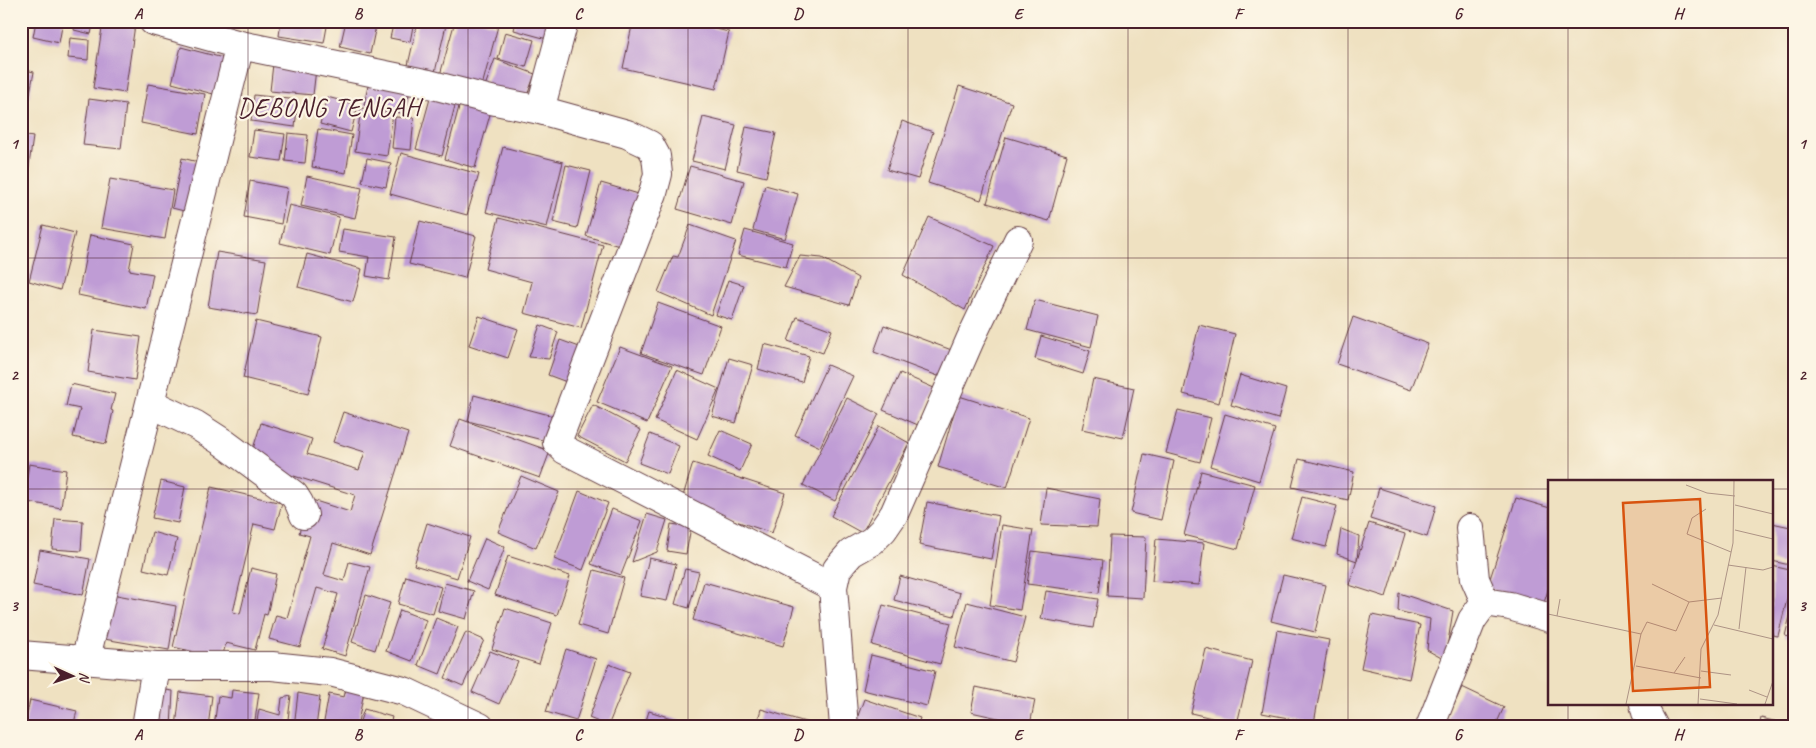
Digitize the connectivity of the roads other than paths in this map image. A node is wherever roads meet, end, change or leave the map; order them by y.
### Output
1 (153, 21) edge
2 (564, 21) edge
3 (240, 45) junction
4 (540, 110) junction
5 (1018, 240) dead end
6 (150, 403) junction
7 (304, 515) dead end
8 (1470, 528) dead end
9 (833, 587) junction
10 (1485, 602) junction
11 (1548, 617) edge
12 (21, 655) edge
13 (85, 661) junction
14 (156, 666) junction
15 (1644, 706) edge
16 (146, 727) edge
17 (480, 727) edge
18 (844, 727) edge
19 (1430, 727) edge
20 (1654, 727) edge

1 - 3 street
2 - 4 street
3 - 4 street
3 - 6 street
4 - 9 street
5 - 9 street
6 - 7 street
6 - 13 street
8 - 10 street
9 - 18 street
10 - 11 street
10 - 19 street
12 - 13 street
13 - 14 street
14 - 16 street
14 - 17 street
15 - 20 street

